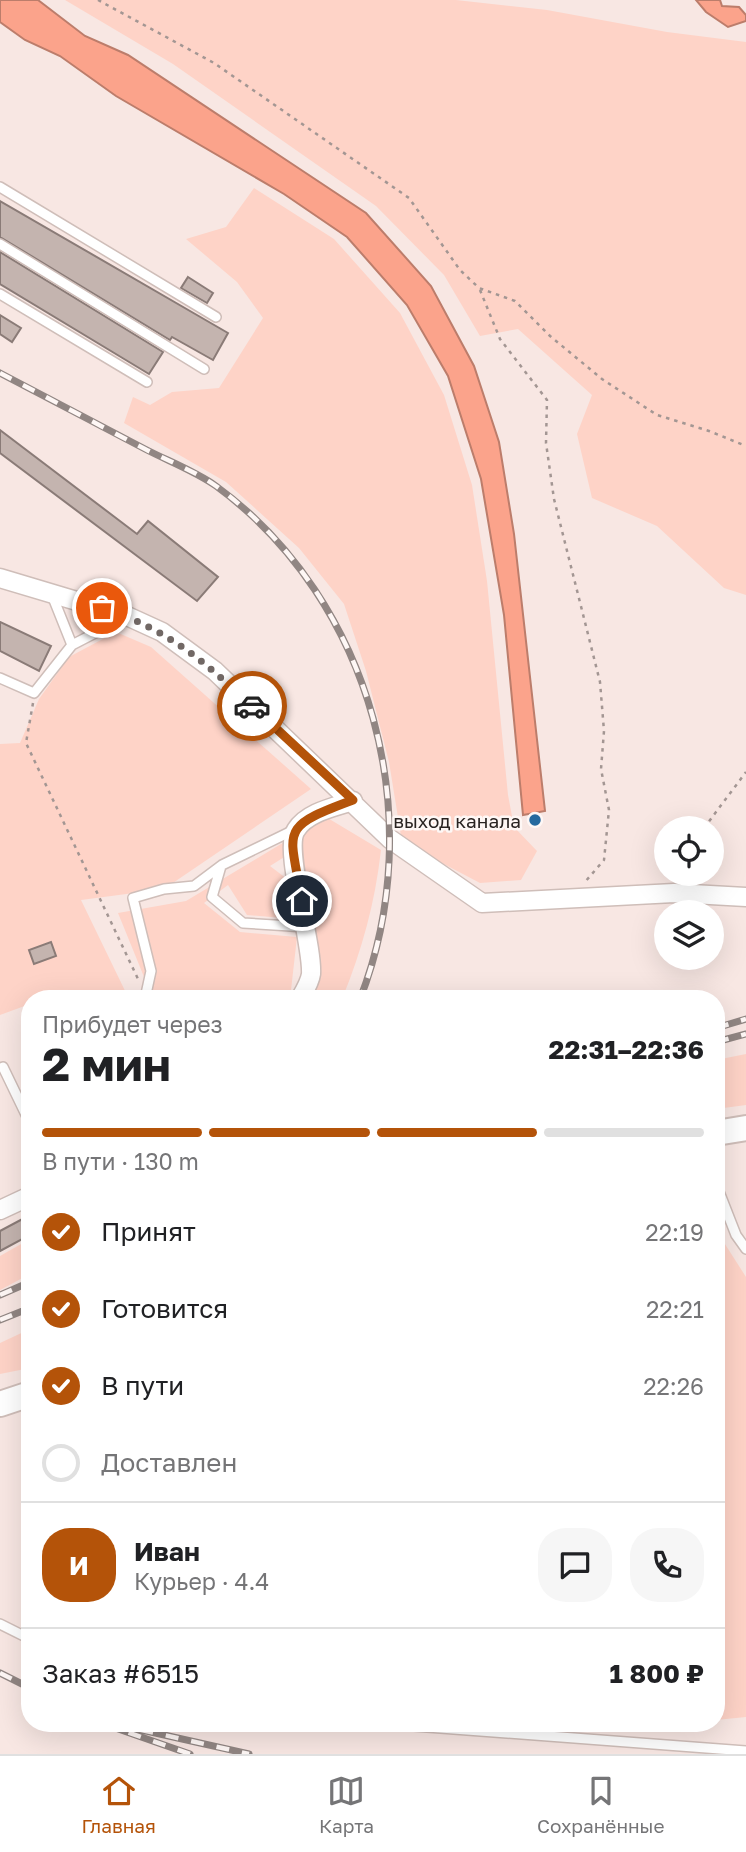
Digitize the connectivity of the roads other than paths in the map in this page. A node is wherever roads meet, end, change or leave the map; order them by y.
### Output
1 (0, 187) edge
2 (0, 244) edge
3 (0, 294) edge
4 (216, 317) dead end
5 (204, 369) dead end
6 (146, 382) dead end
7 (0, 578) edge
8 (51, 593) junction
9 (128, 616) junction
10 (72, 645) junction
11 (0, 678) edge
12 (353, 800) junction
13 (296, 829) junction
14 (222, 865) junction
15 (746, 897) edge
16 (306, 927) junction
17 (148, 990) edge
18 (304, 990) edge
19 (3, 1067) dead end
20 (21, 1104) edge
21 (746, 1128) edge
22 (725, 1132) edge
23 (21, 1200) edge
24 (725, 1207) edge
25 (0, 1210) edge
26 (746, 1250) edge
27 (21, 1397) edge
28 (0, 1404) edge
29 (0, 1624) edge
30 (21, 1634) edge
31 (493, 1732) edge
32 (746, 1751) edge

1 - 4 lane
2 - 5 lane
3 - 6 lane
7 - 8 street
8 - 9 street
8 - 10 lane
9 - 10 lane
9 - 12 street
10 - 11 lane
12 - 13 street
12 - 15 street
13 - 14 lane
13 - 16 street
14 - 16 lane
14 - 17 lane
16 - 18 street
19 - 20 lane
21 - 22 main road
23 - 25 street
24 - 26 lane
27 - 28 main road
29 - 30 lane
31 - 32 lane

